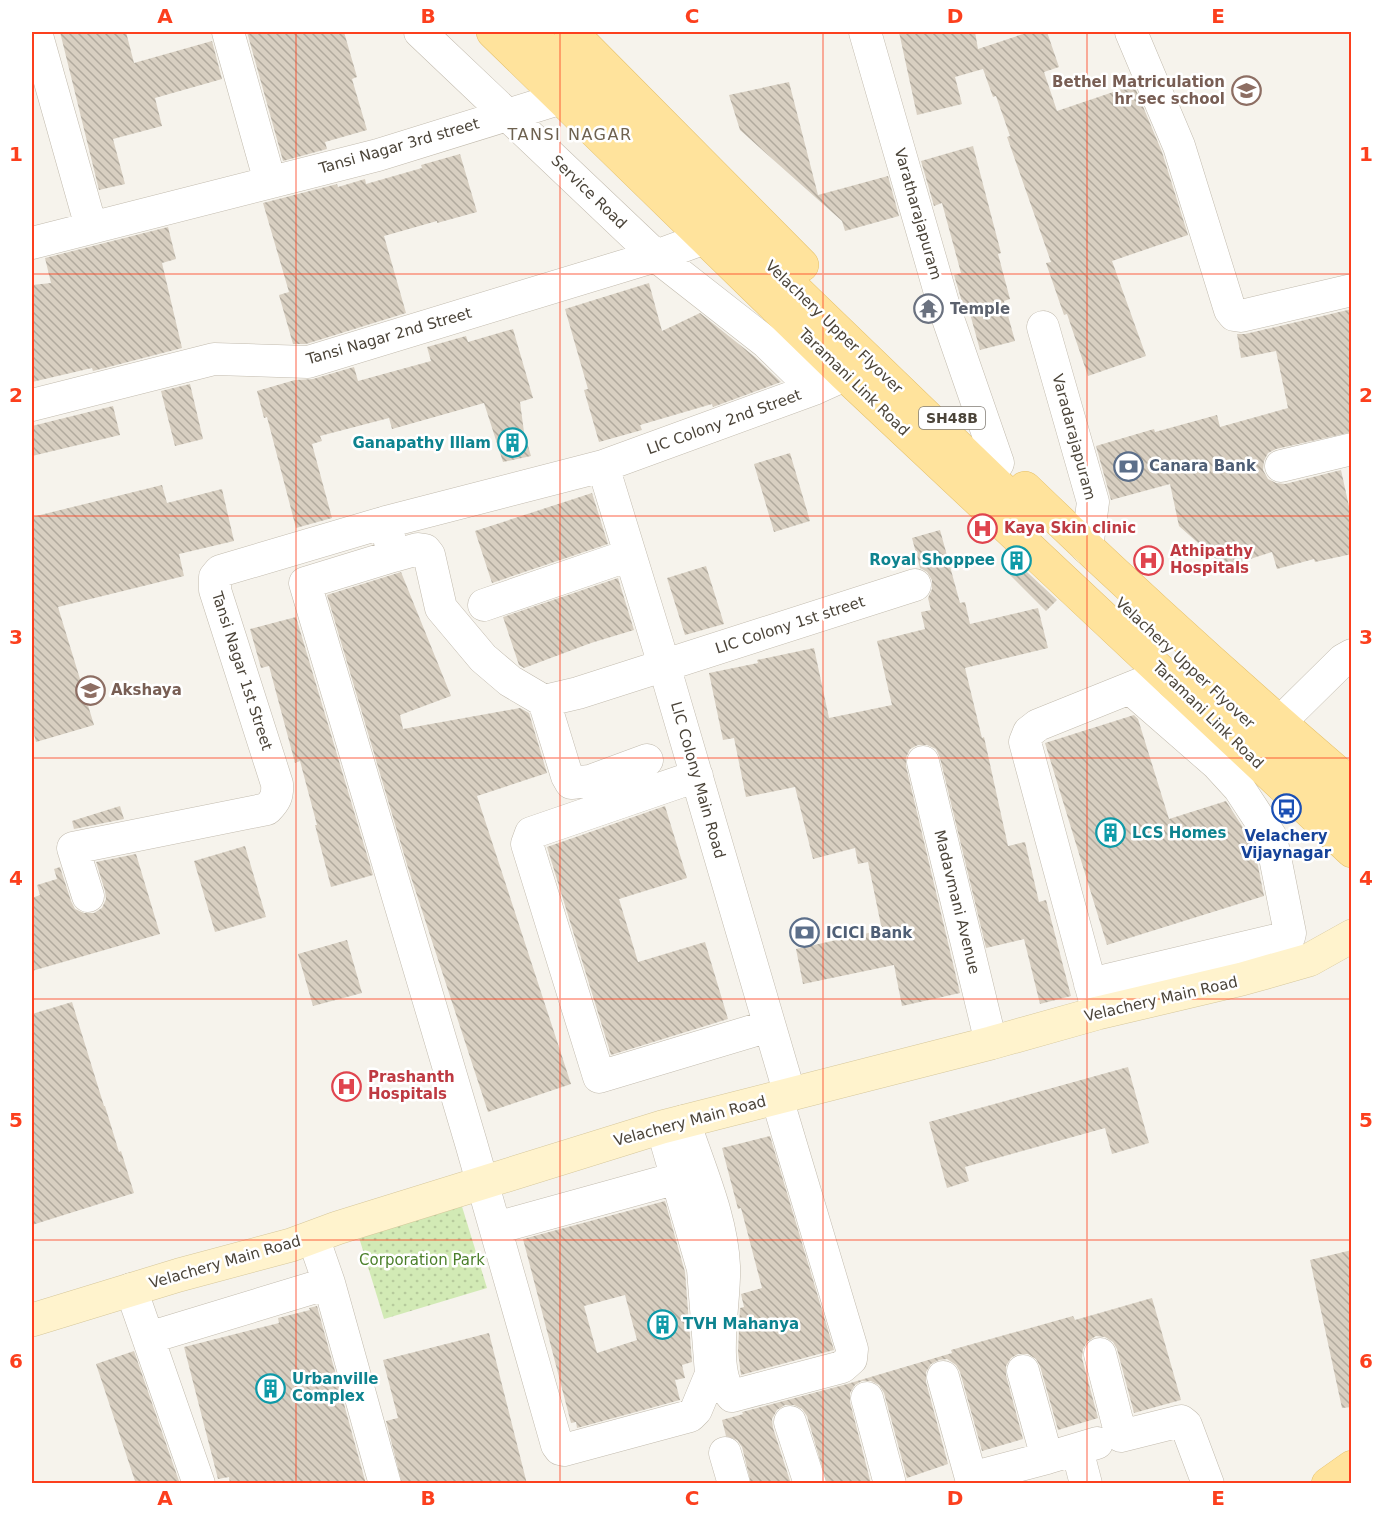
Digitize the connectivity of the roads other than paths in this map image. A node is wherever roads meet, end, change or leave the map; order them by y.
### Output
1 (36, 32) edge
2 (228, 32) edge
3 (420, 32) edge
4 (493, 32) edge
5 (528, 32) edge
6 (571, 32) edge
7 (866, 32) edge
8 (1131, 32) edge
9 (562, 98) junction
10 (507, 114) junction
11 (270, 182) junction
12 (91, 227) junction
13 (705, 238) junction
14 (32, 243) edge
15 (656, 256) junction
16 (1352, 290) edge
17 (1043, 327) dead end
18 (845, 375) junction
19 (814, 389) junction
20 (32, 405) edge
21 (1352, 449) edge
22 (998, 463) junction
23 (603, 466) junction
24 (1281, 466) dead end
25 (386, 522) junction
26 (1087, 548) junction
27 (630, 555) junction
28 (393, 556) junction
29 (915, 585) dead end
30 (484, 604) dead end
31 (1352, 655) edge
32 (664, 665) junction
33 (1165, 674) junction
34 (1131, 689) junction
35 (544, 701) junction
36 (1279, 723) junction
37 (647, 760) dead end
38 (923, 762) dead end
39 (697, 776) junction
40 (1352, 785) edge
41 (1352, 818) edge
42 (1352, 851) edge
43 (88, 896) dead end
44 (1352, 936) edge
45 (1094, 999) junction
46 (769, 1026) junction
47 (991, 1043) junction
48 (783, 1096) junction
49 (673, 1124) junction
50 (677, 1178) junction
51 (481, 1182) junction
52 (496, 1227) junction
53 (313, 1237) junction
54 (329, 1283) junction
55 (131, 1290) junction
56 (32, 1320) edge
57 (148, 1338) junction
58 (1100, 1354) dead end
59 (1023, 1371) dead end
60 (943, 1377) dead end
61 (867, 1398) dead end
62 (790, 1422) dead end
63 (1121, 1436) junction
64 (1077, 1449) junction
65 (725, 1453) dead end
66 (1047, 1458) junction
67 (1352, 1467) edge
68 (958, 1482) edge
69 (200, 1484) edge
70 (384, 1484) edge
71 (734, 1484) edge
72 (810, 1484) edge
73 (890, 1484) edge
74 (1086, 1484) edge
75 (1208, 1484) edge
76 (1328, 1484) edge

1 - 12 street
2 - 11 street
3 - 10 street, Service Road
4 - 9 main road, Taramani Link Road / SH48B
5 - 41 main road, Velachery Upper Flyover
6 - 22 main road, SH48B
7 - 22 street, Varatharajapuram
8 - 16 street
9 - 10 street, Tansi Nagar 3rd street
9 - 13 main road, Taramani Link Road / SH48B
10 - 11 street, Tansi Nagar 3rd street
10 - 15 street, Service Road
11 - 12 street, Tansi Nagar 3rd street
12 - 14 street, Tansi Nagar 3rd street
13 - 15 street, Tansi Nagar 2nd Street
13 - 18 main road, Taramani Link Road / SH48B
15 - 19 street, Service Road
15 - 20 street, Tansi Nagar 2nd Street
17 - 26 street, Varadarajapuram
18 - 19 street, LIC Colony 2nd Street
18 - 33 main road, Taramani Link Road / SH48B
19 - 23 street, LIC Colony 2nd Street
21 - 24 street
22 - 26 main road, SH48B
23 - 25 street, Tansi Nagar 1st Street
23 - 27 street, LIC Colony Main Road
25 - 28 street
25 - 43 street, Tansi Nagar 1st Street
26 - 36 main road, SH48B
27 - 30 street
27 - 32 street, LIC Colony Main Road
28 - 35 street
28 - 51 street
29 - 32 street, LIC Colony 1st street
31 - 36 street
32 - 35 street, LIC Colony 1st street
32 - 39 street, LIC Colony Main Road
33 - 34 street
33 - 42 main road, Taramani Link Road / SH48B
34 - 45 street
34 - 45 street
35 - 37 street
36 - 40 main road, SH48B
38 - 47 street, Madavmani Avenue
39 - 46 street, LIC Colony Main Road
39 - 46 street
44 - 45 main road, Velachery Main Road
45 - 47 main road, Velachery Main Road
46 - 48 street, LIC Colony Main Road
47 - 48 main road, Velachery Main Road
48 - 49 main road, Velachery Main Road
48 - 49 street, LIC Colony Main Road
49 - 50 street
49 - 51 main road, Velachery Main Road
50 - 52 street
50 - 52 street
51 - 52 street
51 - 53 main road, Velachery Main Road
53 - 54 street
53 - 55 main road, Velachery Main Road
54 - 57 street
54 - 70 street
55 - 56 main road, Velachery Main Road
55 - 57 street
57 - 69 street
58 - 63 street
59 - 66 street
60 - 68 street
61 - 73 street
62 - 72 street
63 - 64 street
63 - 75 street
64 - 66 street
64 - 74 street
65 - 71 street
66 - 68 street
67 - 76 main road

